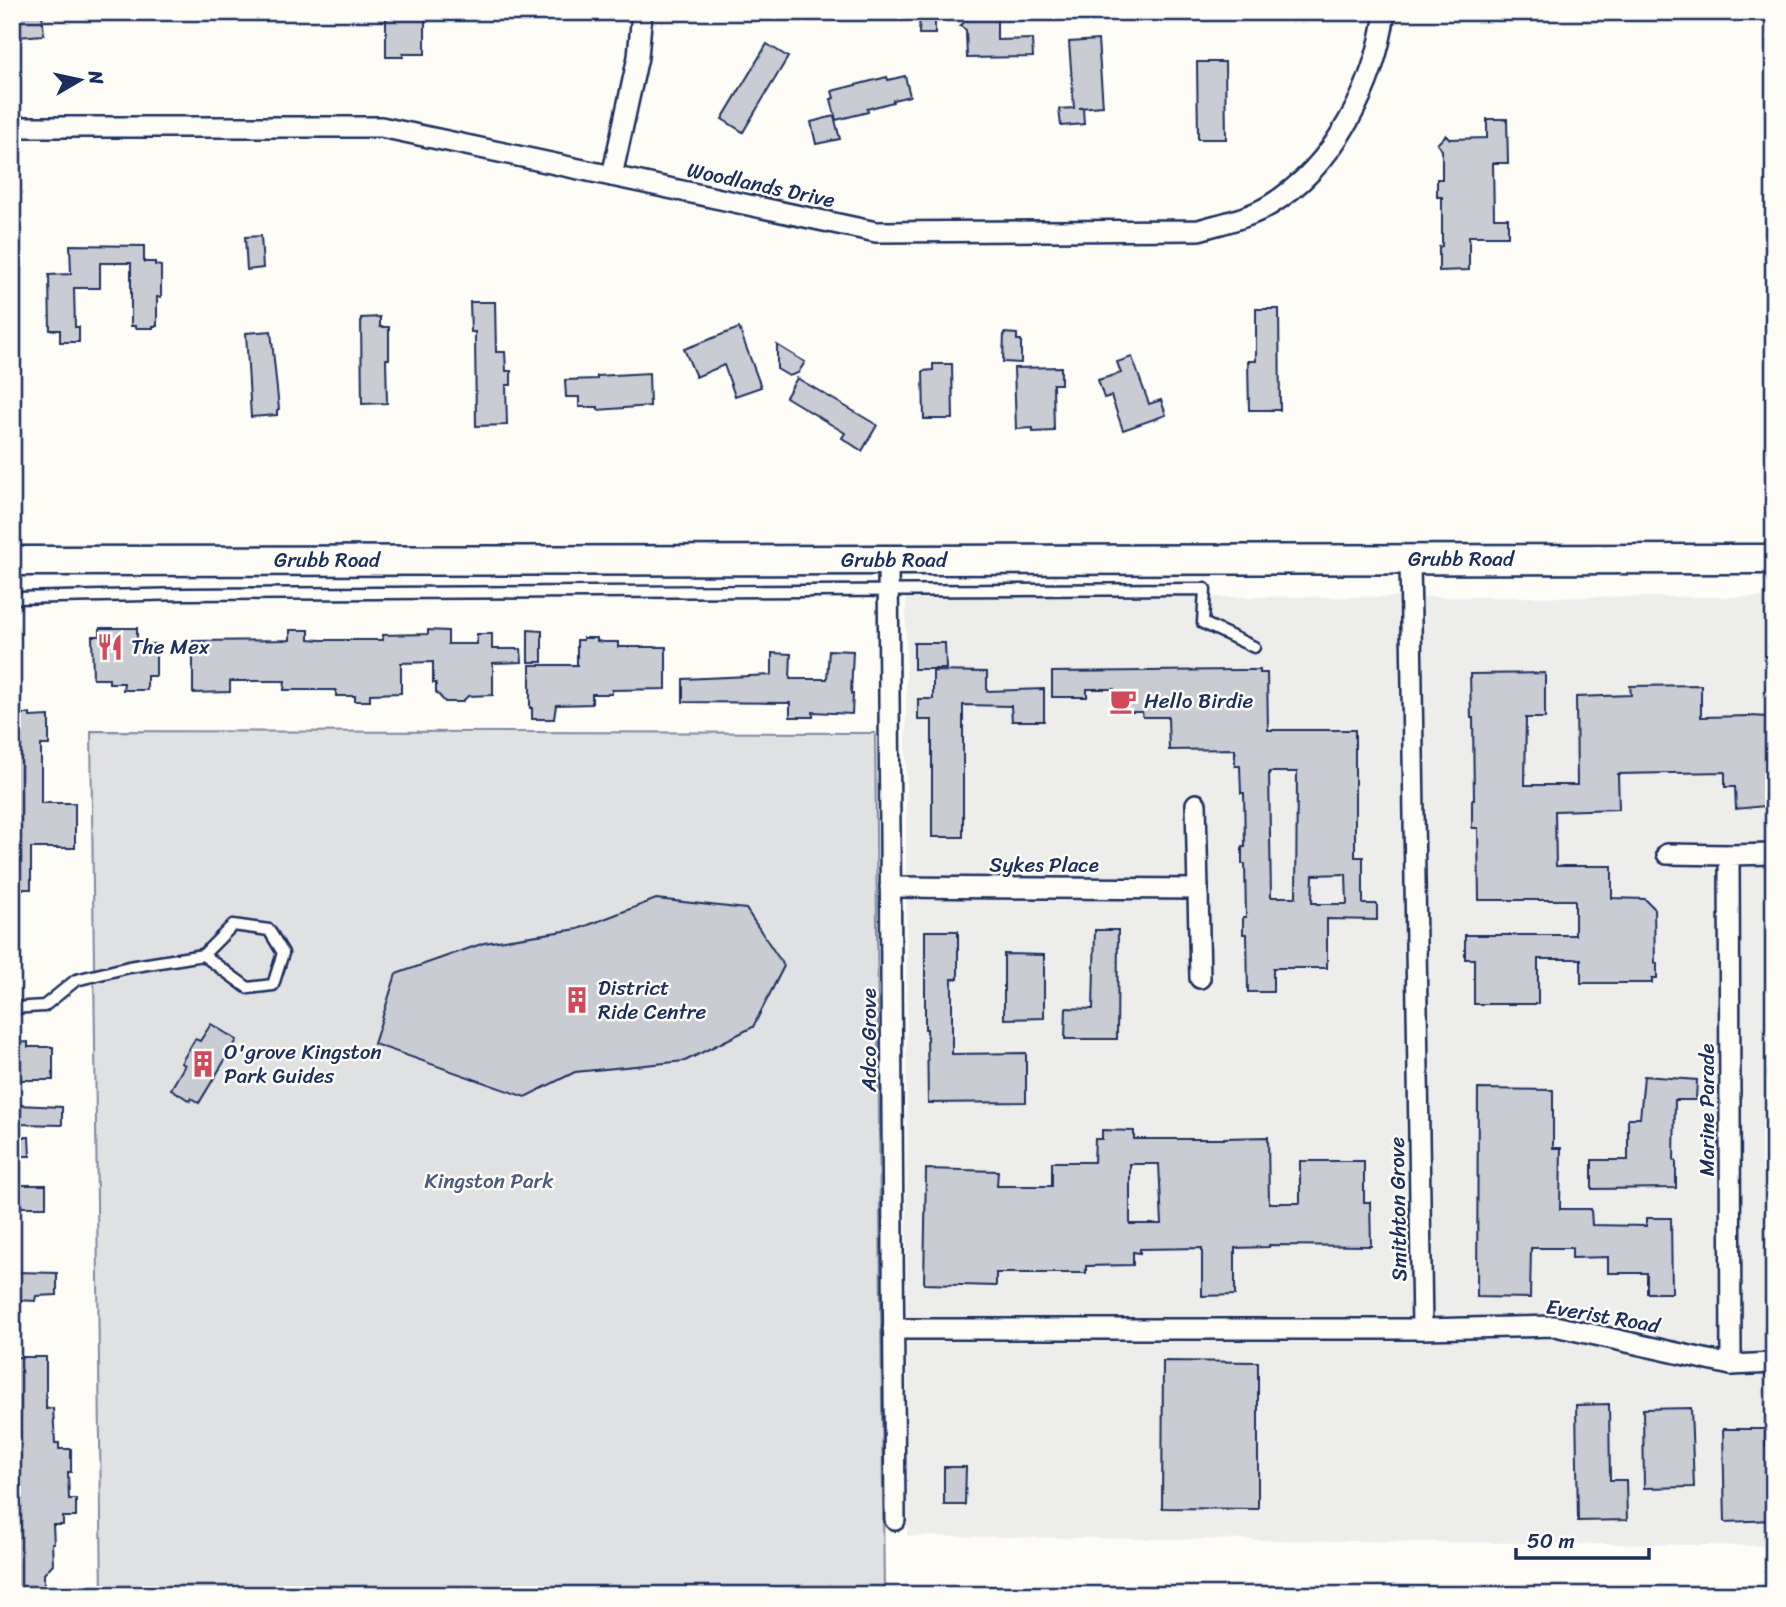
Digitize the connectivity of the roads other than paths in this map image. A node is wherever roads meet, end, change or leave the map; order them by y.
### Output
1 (642, 12) edge
2 (1385, 12) edge
3 (12, 127) edge
4 (612, 176) junction
5 (1410, 559) junction
6 (1774, 559) edge
7 (888, 560) junction
8 (13, 561) edge
9 (888, 591) junction
10 (16, 598) dead end
11 (1254, 647) dead end
12 (1196, 804) dead end
13 (1667, 854) dead end
14 (1774, 854) edge
15 (1729, 855) junction
16 (890, 887) junction
17 (1198, 889) junction
18 (202, 955) junction
19 (1200, 978) dead end
20 (12, 1007) edge
21 (893, 1329) junction
22 (1422, 1329) junction
23 (1774, 1363) edge
24 (1731, 1364) junction
25 (895, 1520) dead end

1 - 4 street
2 - 4 street, Woodlands Drive
3 - 4 street, Woodlands Drive
5 - 6 main road, Grubb Road
5 - 7 main road, Grubb Road
5 - 22 street, Smithton Grove
7 - 8 main road, Grubb Road
7 - 9 street, Adco Grove
9 - 10 lane, Grubb Road
9 - 11 lane, Grubb Road
9 - 16 street, Adco Grove
12 - 17 street
13 - 15 street
14 - 15 street
15 - 24 street, Marine Parade
16 - 17 street, Sykes Place
16 - 21 street, Adco Grove
17 - 19 street
18 - 18 lane
18 - 20 lane
21 - 22 street
21 - 25 street, Adco Grove
22 - 24 street, Everist Road
23 - 24 street, Everist Road

